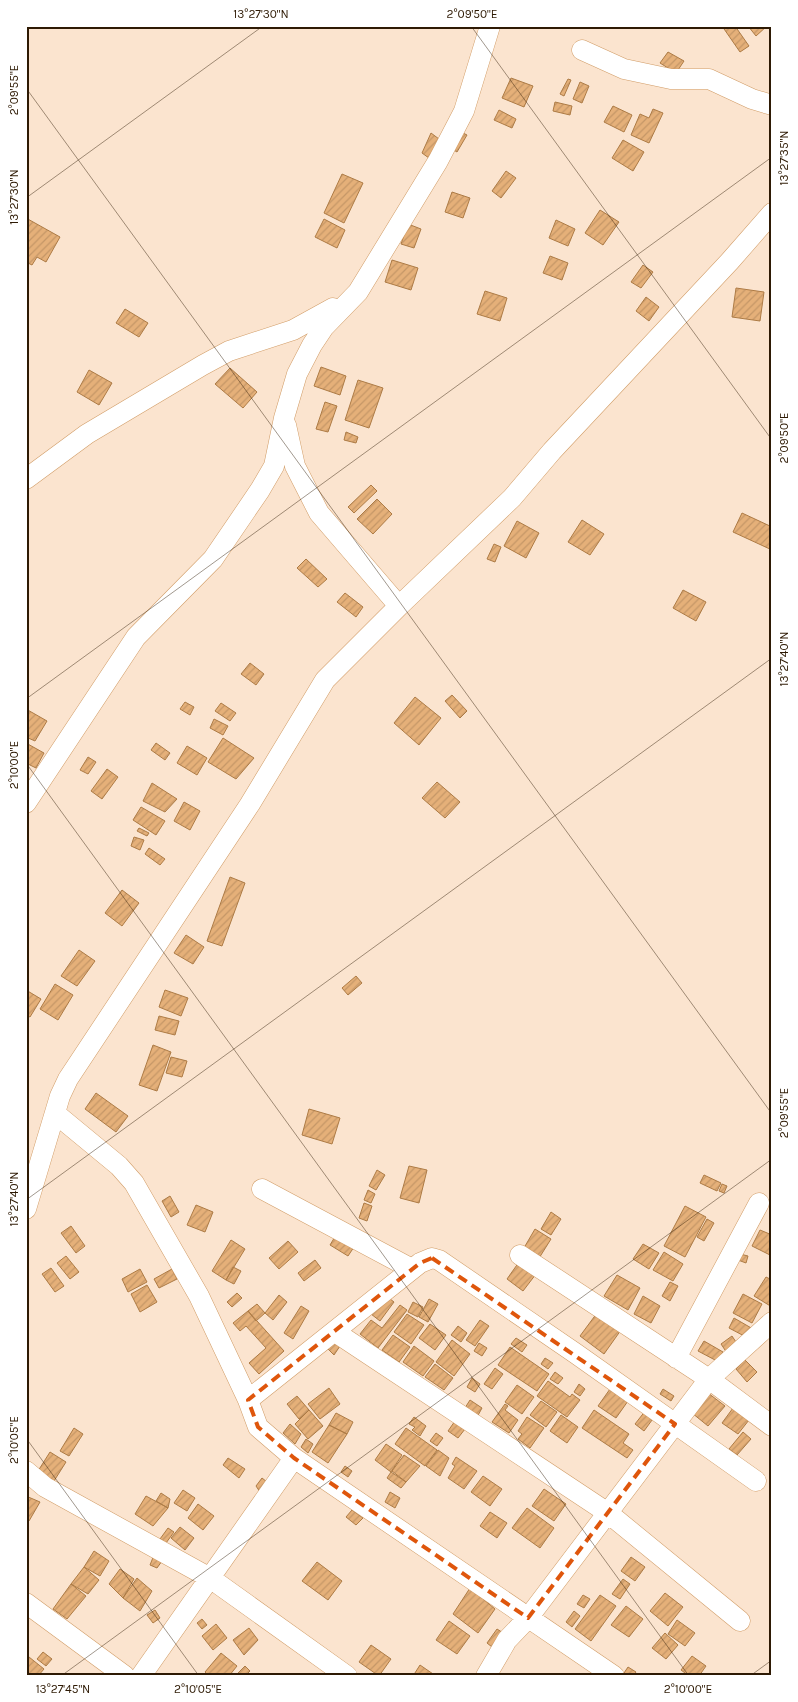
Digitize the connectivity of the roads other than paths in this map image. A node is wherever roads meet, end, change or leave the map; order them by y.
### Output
1 (490, 26) edge
2 (582, 50) dead end
3 (772, 105) edge
4 (772, 213) edge
5 (358, 292) junction
6 (284, 418) junction
7 (26, 479) edge
8 (399, 606) junction
9 (26, 804) edge
10 (56, 1114) junction
11 (262, 1189) dead end
12 (759, 1203) dead end
13 (26, 1209) edge
14 (520, 1255) dead end
15 (412, 1269) junction
16 (772, 1322) edge
17 (335, 1332) junction
18 (676, 1358) junction
19 (709, 1380) junction
20 (248, 1400) junction
21 (675, 1424) junction
22 (772, 1426) edge
23 (294, 1458) junction
24 (26, 1471) edge
25 (756, 1481) dead end
26 (608, 1513) junction
27 (210, 1578) junction
28 (26, 1603) edge
29 (528, 1618) junction
30 (740, 1621) dead end
31 (125, 1676) edge
32 (141, 1676) edge
33 (347, 1676) edge
34 (486, 1676) edge
35 (614, 1676) edge

1 - 5 street
2 - 3 street
4 - 8 street
5 - 6 street
5 - 7 street
6 - 8 street
6 - 9 street
8 - 10 street
10 - 13 street
10 - 20 street
11 - 15 street
12 - 18 street
14 - 18 street
15 - 17 street
15 - 21 street
16 - 19 street
17 - 20 street
17 - 26 street
18 - 19 street
19 - 21 street
19 - 22 street
20 - 23 street
21 - 25 street
21 - 26 street
23 - 27 street
23 - 29 street
24 - 27 street
26 - 29 street
26 - 30 street
27 - 32 street
27 - 33 street
28 - 31 street
29 - 34 street
29 - 35 street

